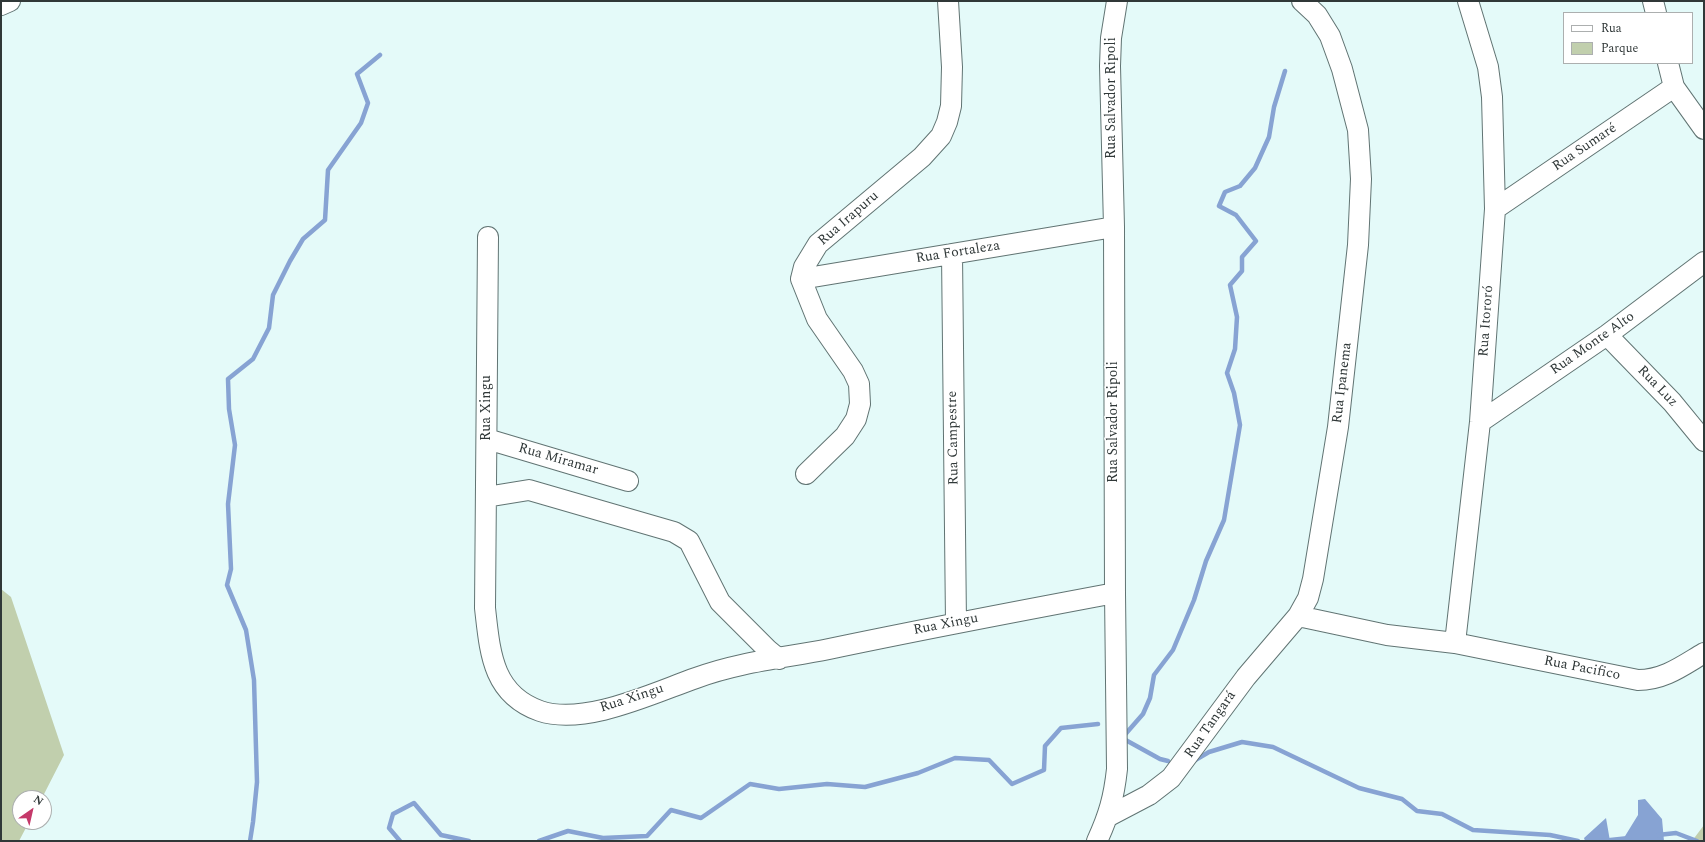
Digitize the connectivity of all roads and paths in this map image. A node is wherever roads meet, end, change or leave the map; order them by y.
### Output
1 (10, 1) edge
2 (948, 1) edge
3 (1117, 1) edge
4 (1302, 1) edge
5 (1468, 1) edge
6 (1654, 1) edge
7 (1, 5) edge
8 (1656, 12) edge
9 (1668, 64) edge
10 (1674, 87) junction
11 (1704, 129) edge
12 (1495, 209) junction
13 (1114, 227) junction
14 (488, 237) dead end
15 (952, 254) junction
16 (1704, 262) edge
17 (801, 279) junction
18 (1607, 335) junction
19 (1480, 422) junction
20 (487, 439) junction
21 (1704, 441) edge
22 (806, 474) dead end
23 (628, 481) dead end
24 (486, 497) junction
25 (1115, 593) junction
26 (1298, 616) junction
27 (956, 622) junction
28 (1455, 643) junction
29 (1704, 653) edge
30 (779, 659) junction
31 (1109, 816) junction
32 (1097, 841) edge

1 - 7 street
2 - 17 street, Rua Irapuru
3 - 13 street, Rua Salvador Ripoli
4 - 26 street, Rua Ipanema
5 - 12 street, Rua Itororó
6 - 8 street
9 - 10 street
10 - 11 street
10 - 12 street, Rua Sumaré
12 - 19 street, Rua Itororó
13 - 15 street, Rua Fortaleza
13 - 25 street, Rua Salvador Ripoli
14 - 20 street, Rua Xingu
15 - 17 street, Rua Fortaleza
15 - 27 street, Rua Campestre
16 - 18 street, Rua Monte Alto
17 - 22 street
18 - 19 street, Rua Monte Alto
18 - 21 street, Rua Luz
19 - 28 street, Rua Itororó
20 - 23 street, Rua Miramar
20 - 24 street, Rua Xingu
24 - 30 street
24 - 30 street, Rua Xingu
25 - 27 street, Rua Xingu
25 - 31 street, Rua Salvador Ripoli
26 - 28 street
26 - 31 street, Rua Tangará
27 - 30 street, Rua Xingu
28 - 29 street, Rua Pacifico
31 - 32 street, Rua Salvador Ripoli

